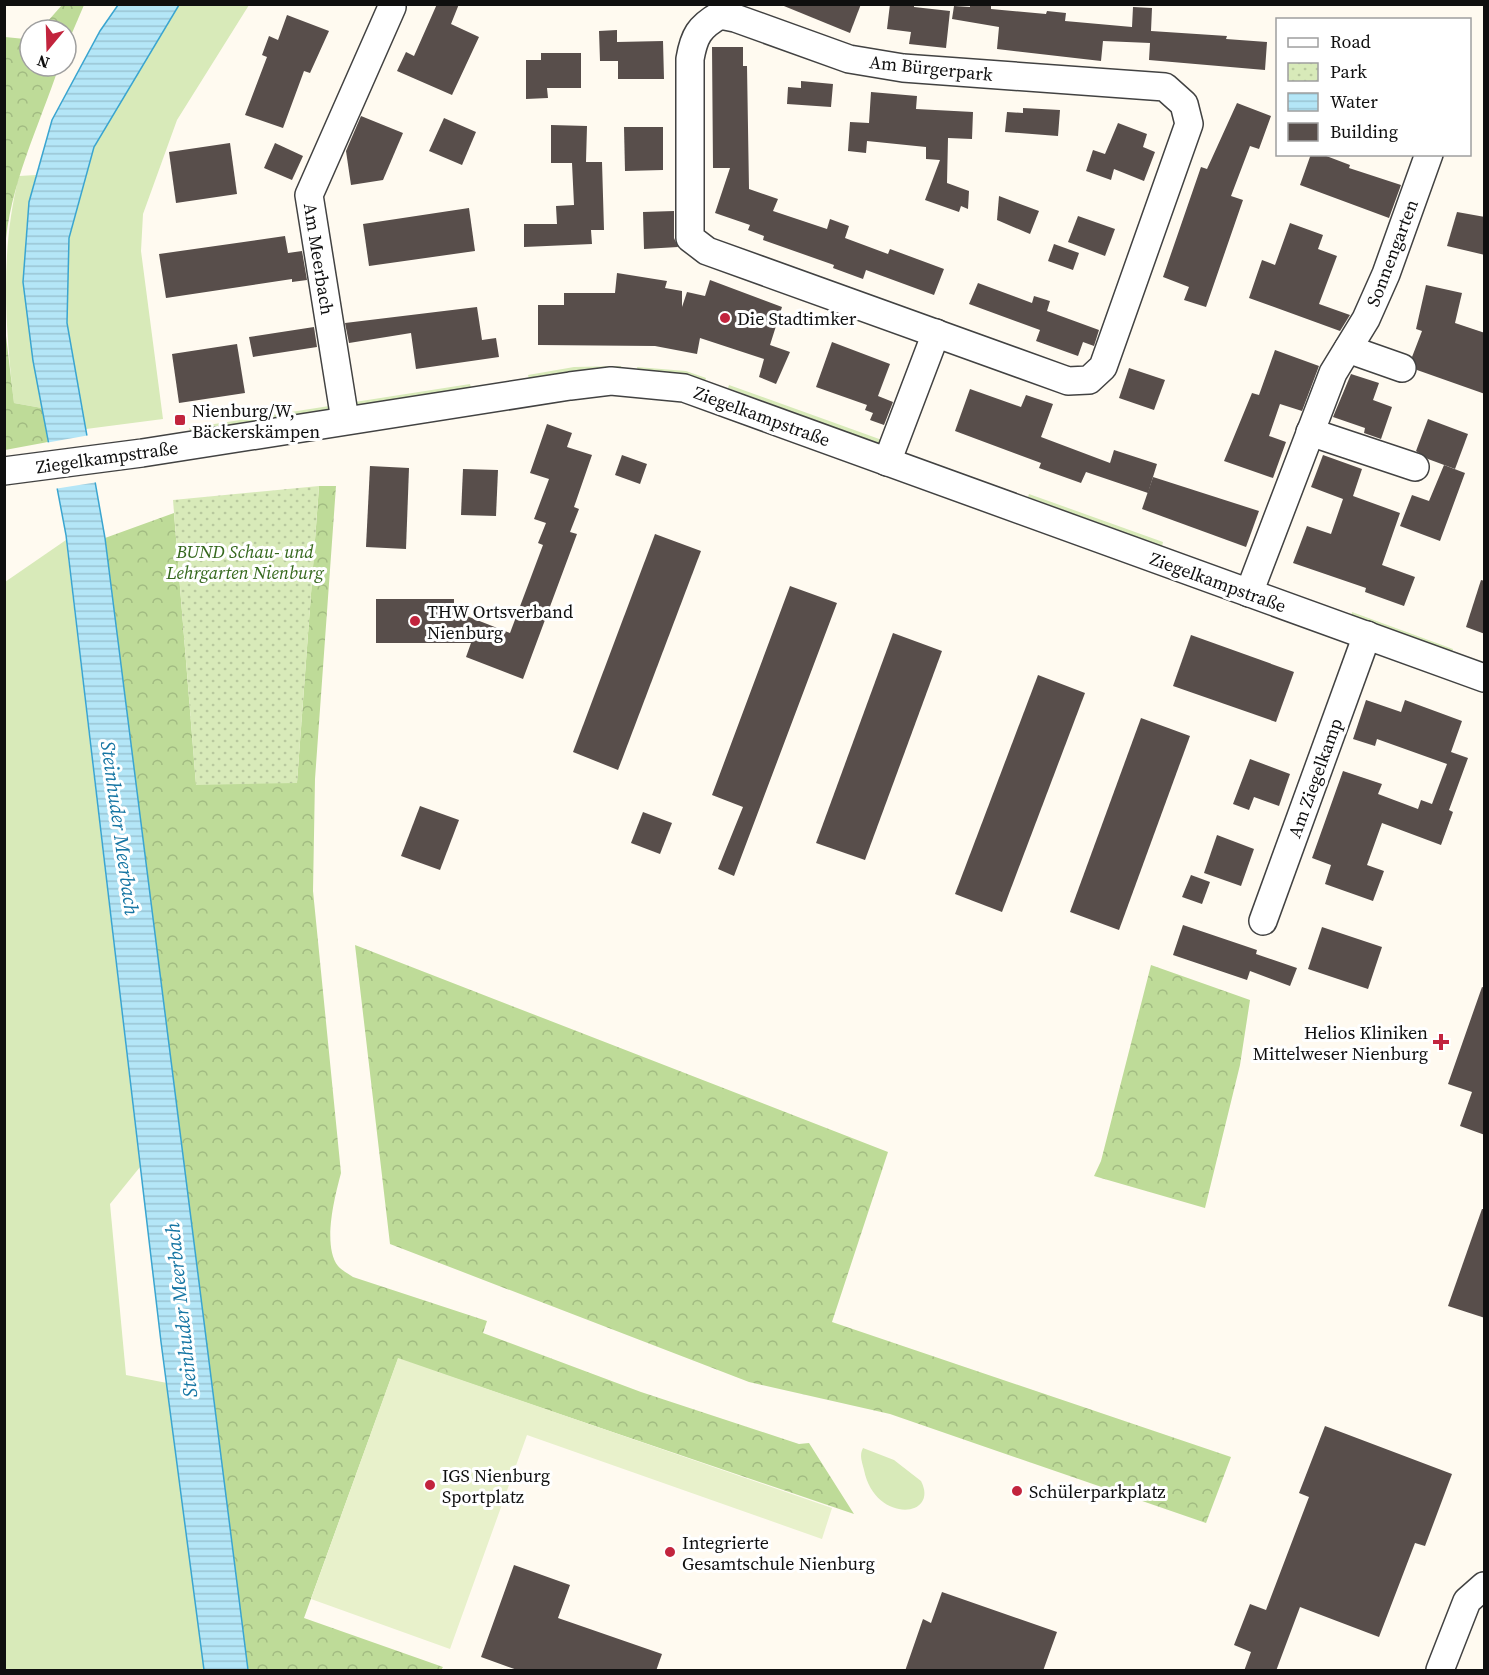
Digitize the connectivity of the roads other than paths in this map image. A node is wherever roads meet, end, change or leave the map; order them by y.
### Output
1 (392, 7) dead end
2 (1428, 156) edge
3 (936, 333) junction
4 (1348, 349) junction
5 (1402, 368) dead end
6 (345, 420) junction
7 (1310, 432) junction
8 (887, 462) junction
9 (1415, 467) dead end
10 (4, 471) edge
11 (1249, 593) junction
12 (1367, 635) junction
13 (1485, 678) edge
14 (1263, 921) dead end
15 (1485, 1586) edge
16 (1440, 1671) edge

1 - 6 street, Am Meerbach
2 - 4 street, Sonnengarten
3 - 3 street, Am Bürgerpark
3 - 8 street
4 - 5 street
4 - 7 street, Sonnengarten
6 - 8 street, Ziegelkampstraße
6 - 10 street, Ziegelkampstraße
7 - 9 street
7 - 11 street, Sonnengarten
8 - 11 street, Ziegelkampstraße
11 - 12 street, Ziegelkampstraße
12 - 13 street, Ziegelkampstraße
12 - 14 street, Am Ziegelkamp
15 - 16 street

